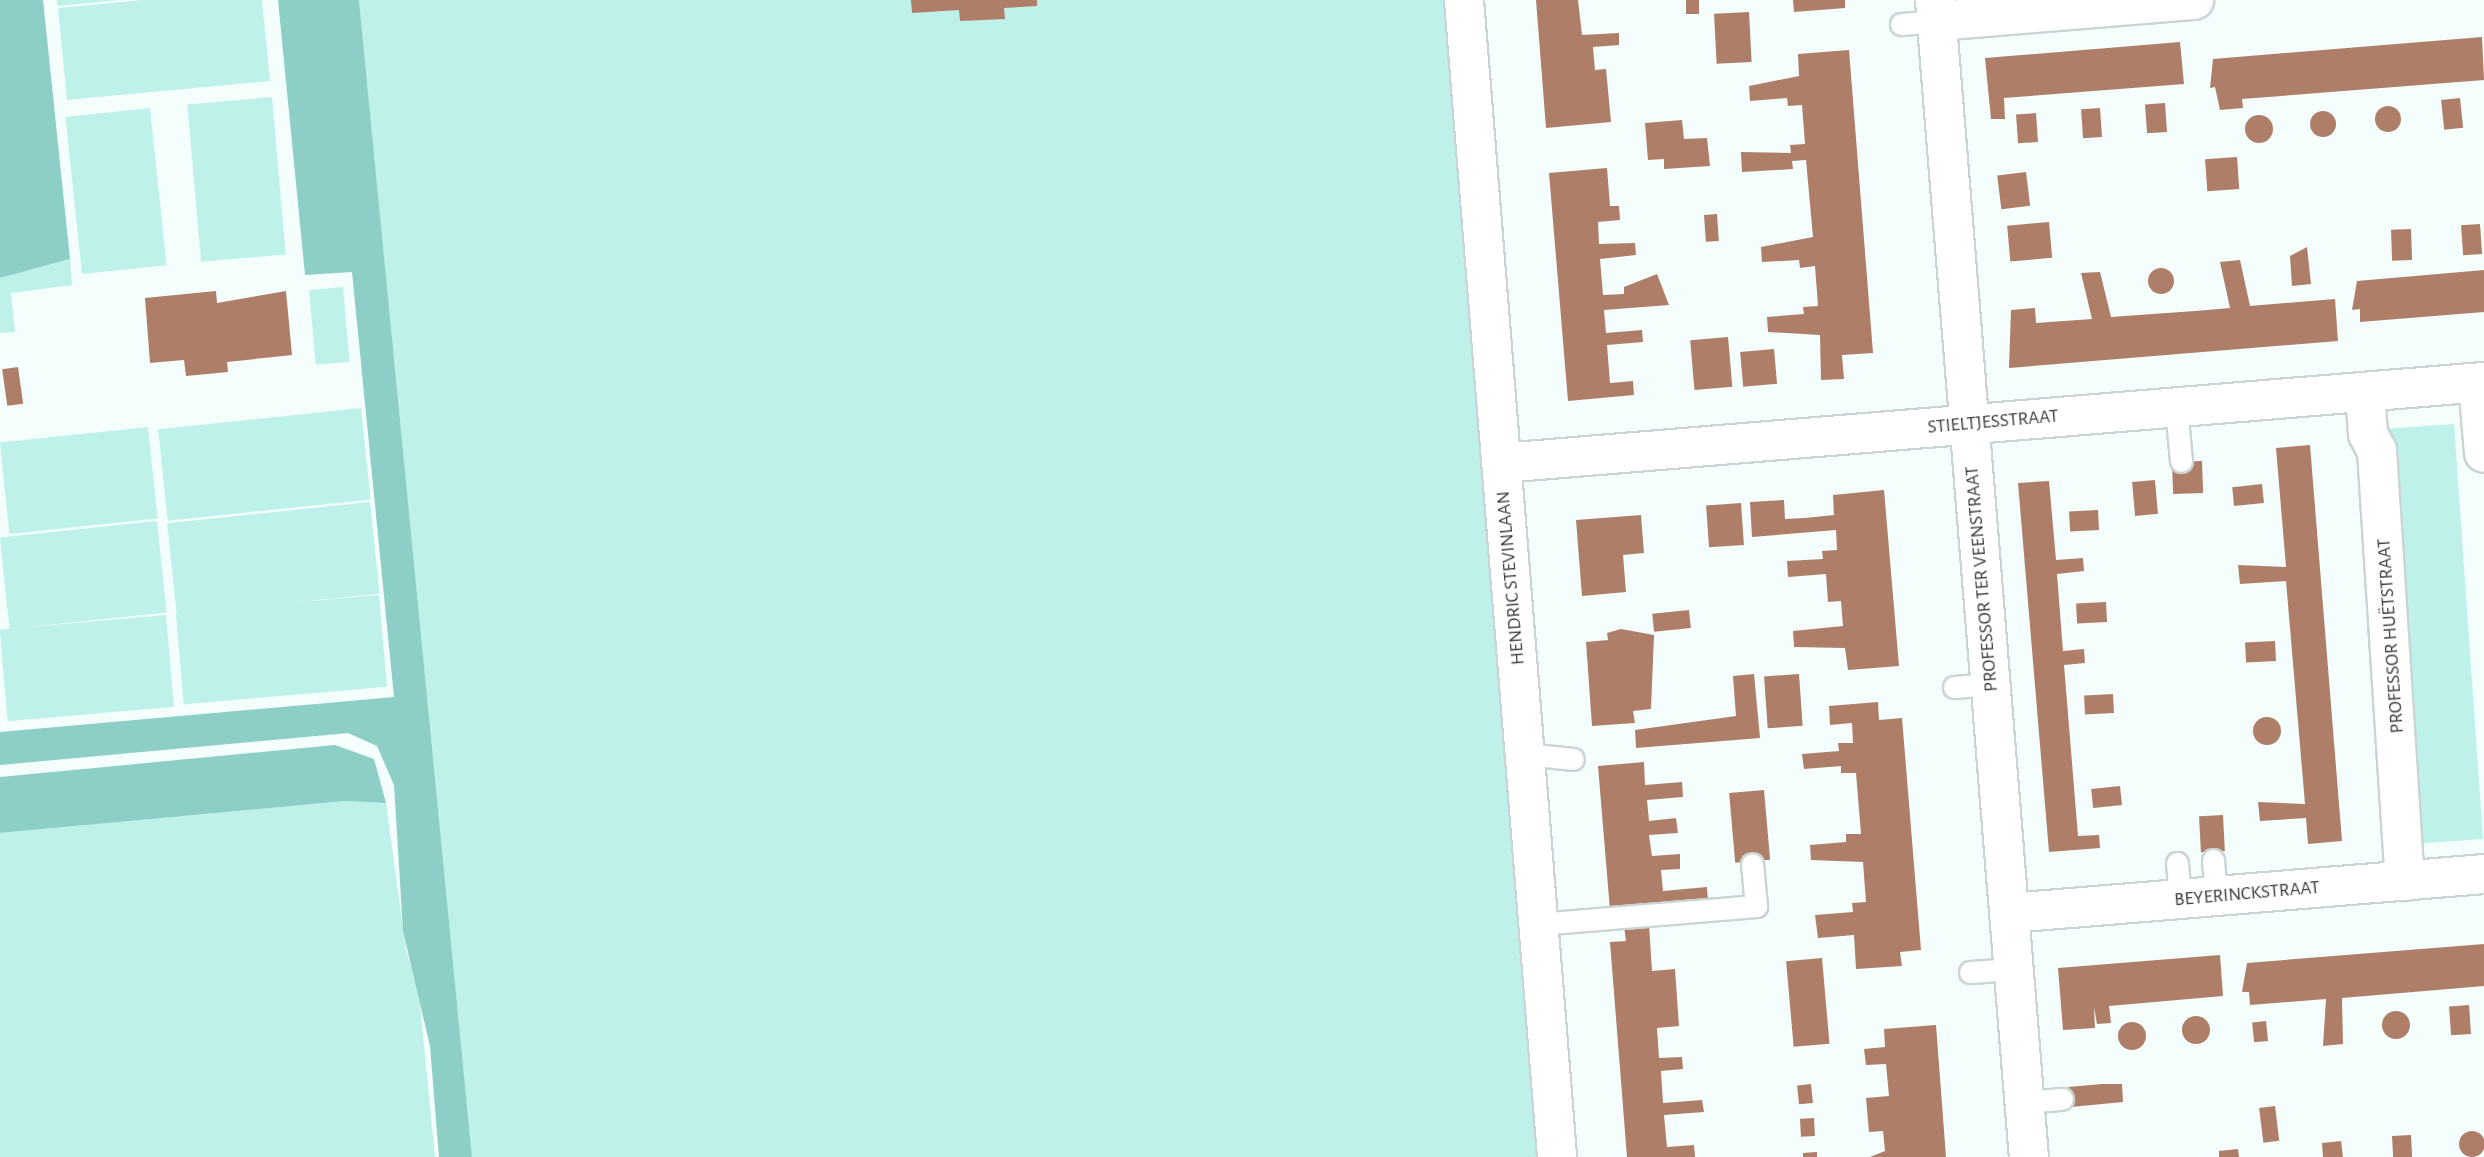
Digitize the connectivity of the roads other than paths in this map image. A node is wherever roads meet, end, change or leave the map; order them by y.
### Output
1 (1464, 0) edge
2 (2194, 0) edge
3 (1924, 15) edge
4 (2481, 382) edge
5 (2365, 392) junction
6 (2176, 407) junction
7 (1969, 424) junction
8 (2484, 453) edge
9 (2181, 461) dead end
10 (1502, 463) junction
11 (1573, 751) dead end
12 (1532, 754) junction
13 (1752, 864) dead end
14 (2484, 874) edge
15 (2405, 881) junction
16 (2010, 914) junction
17 (1538, 924) junction
18 (2014, 969) junction
19 (1970, 972) dead end
20 (1557, 1157) edge
21 (2029, 1157) edge

1 - 10 street, HENDRIC STEVINLAAN
2 - 3 street
3 - 7 street, PROFESSOR TER VEENSTRAAT
4 - 5 street, STIELTJESSTRAAT
4 - 8 street
5 - 6 street, STIELTJESSTRAAT
5 - 15 street, PROFESSOR HUËTSTRAAT
6 - 7 street, STIELTJESSTRAAT
6 - 9 lane
7 - 10 street, STIELTJESSTRAAT
7 - 16 street, PROFESSOR TER VEENSTRAAT
10 - 12 street, HENDRIC STEVINLAAN
11 - 12 lane
12 - 17 street, HENDRIC STEVINLAAN
13 - 17 lane
14 - 15 street, BEYERINCKSTRAAT
15 - 16 street, BEYERINCKSTRAAT
16 - 18 street, PROFESSOR TER VEENSTRAAT
17 - 20 street, HENDRIC STEVINLAAN
18 - 19 lane
18 - 21 street, PROFESSOR TER VEENSTRAAT

